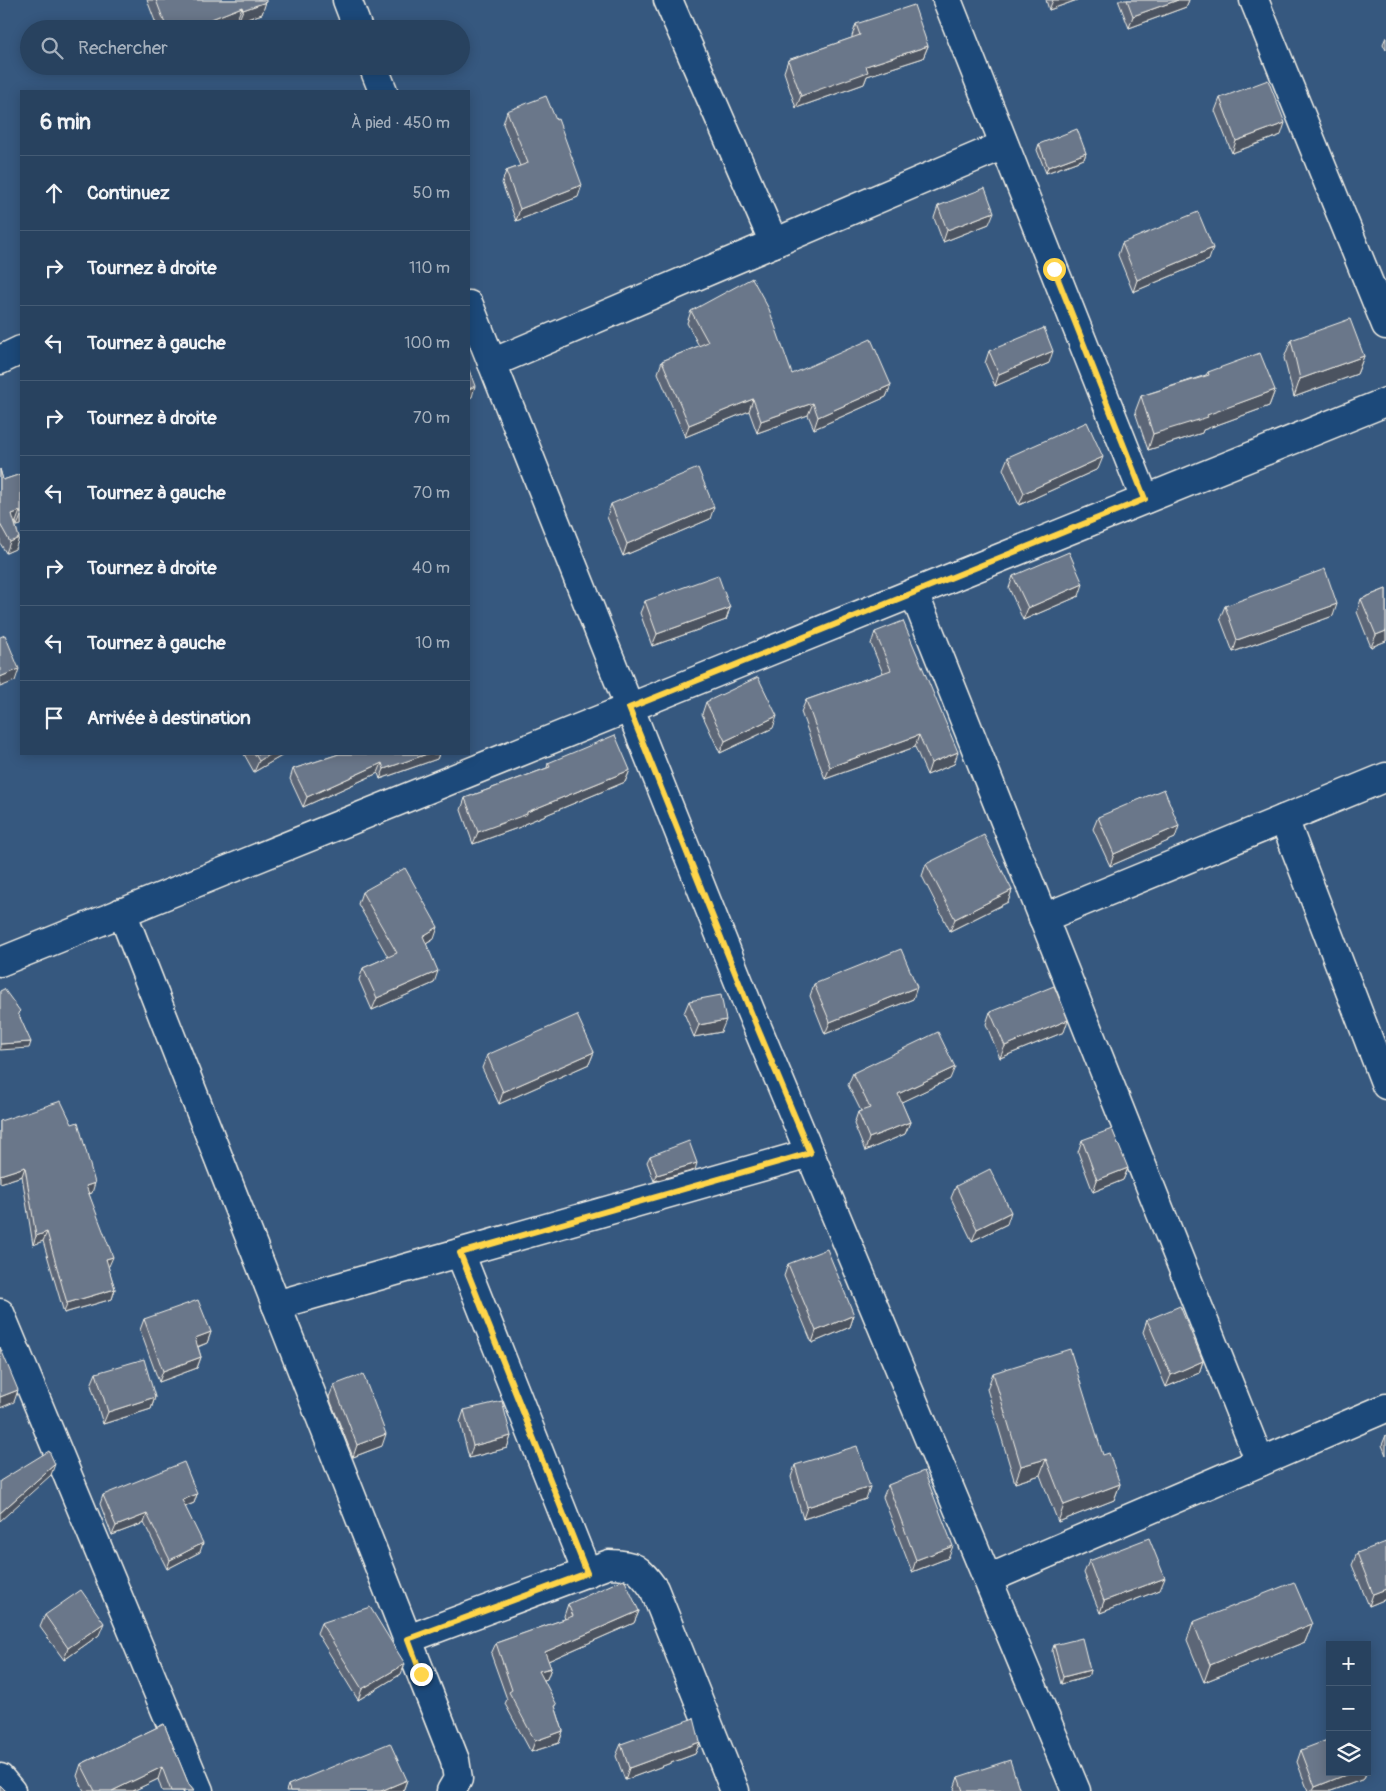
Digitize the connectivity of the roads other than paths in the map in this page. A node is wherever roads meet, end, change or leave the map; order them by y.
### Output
1 (347, 0) edge
2 (668, 0) edge
3 (947, 0) edge
4 (1254, 0) edge
5 (355, 20) edge
6 (377, 75) edge
7 (383, 90) edge
8 (1004, 145) junction
9 (774, 243) junction
10 (470, 308) edge
11 (1386, 325) edge
12 (20, 350) edge
13 (0, 360) edge
14 (492, 363) junction
15 (1386, 402) edge
16 (1145, 499) junction
17 (914, 592) junction
18 (629, 708) junction
19 (1386, 777) edge
20 (1284, 819) junction
21 (122, 912) junction
22 (1043, 918) junction
23 (0, 962) edge
24 (1386, 1085) edge
25 (810, 1153) junction
26 (460, 1253) junction
27 (276, 1305) junction
28 (0, 1314) edge
29 (1386, 1408) edge
30 (1260, 1462) junction
31 (587, 1573) junction
32 (988, 1579) junction
33 (408, 1639) junction
34 (0, 1778) edge
35 (11, 1791) edge
36 (199, 1791) edge
37 (451, 1791) edge
38 (735, 1791) edge
39 (1076, 1791) edge

1 - 5 street
2 - 9 street
3 - 8 street
4 - 11 street
6 - 7 street
8 - 9 street
8 - 16 street
9 - 14 street
10 - 14 street
12 - 13 street
14 - 18 street
15 - 16 street
16 - 17 street
17 - 18 street
17 - 22 street
18 - 21 street
18 - 25 street
19 - 20 street
20 - 22 street
20 - 24 street
21 - 23 street
21 - 27 street
22 - 30 street
25 - 26 street
25 - 32 street
26 - 27 street
26 - 31 street
27 - 33 street
28 - 36 street
29 - 30 street
30 - 32 street
31 - 33 street
31 - 38 street
32 - 39 street
33 - 37 street
34 - 35 street

